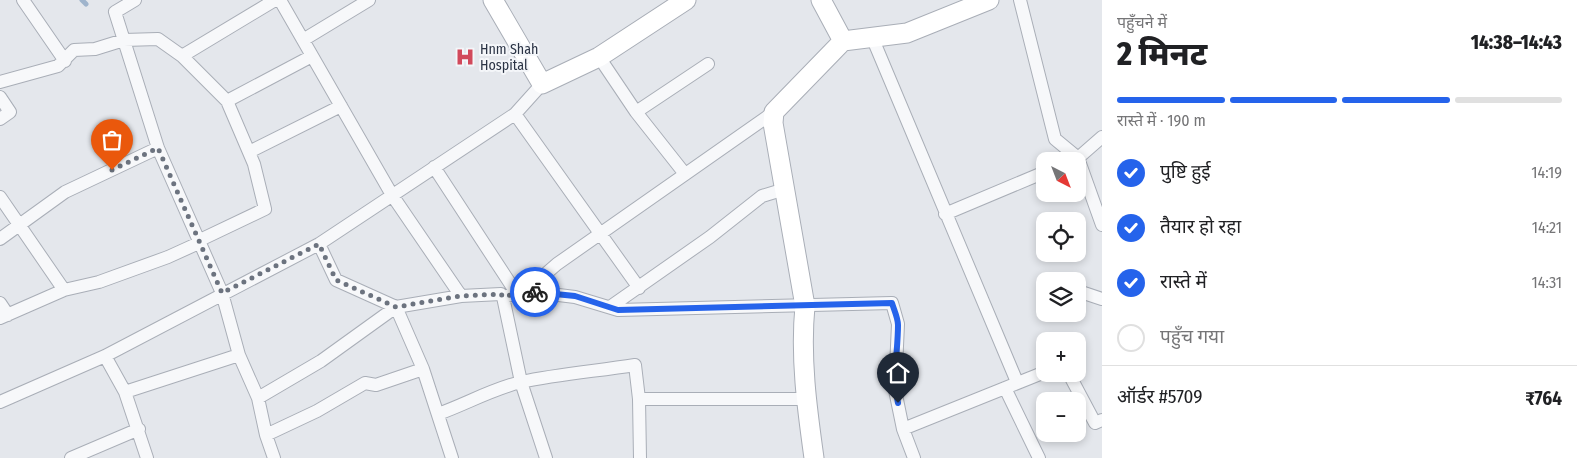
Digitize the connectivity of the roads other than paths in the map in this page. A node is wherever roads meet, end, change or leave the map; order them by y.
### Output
1 (23, 0) edge
2 (135, 0) edge
3 (275, 0) edge
4 (280, 0) edge
5 (369, 0) edge
6 (493, 0) edge
7 (686, 0) edge
8 (821, 0) edge
9 (989, 0) edge
10 (1020, 0) edge
11 (872, 37) junction
12 (124, 40) junction
13 (303, 40) junction
14 (843, 41) junction
15 (182, 56) junction
16 (312, 56) junction
17 (599, 57) junction
18 (65, 61) junction
19 (708, 64) dead end
20 (0, 82) edge
21 (542, 84) junction
22 (0, 97) edge
23 (227, 101) junction
24 (341, 106) junction
25 (636, 112) junction
26 (774, 112) junction
27 (514, 114) junction
28 (0, 119) edge
29 (1102, 137) edge
30 (158, 148) junction
31 (249, 152) junction
32 (1067, 152) edge
33 (1084, 152) edge
34 (434, 167) junction
35 (685, 174) junction
36 (1036, 176) edge
37 (1086, 186) edge
38 (785, 189) junction
39 (392, 195) junction
40 (0, 197) edge
41 (945, 214) junction
42 (20, 225) junction
43 (1102, 225) edge
44 (602, 233) junction
45 (0, 239) edge
46 (200, 241) junction
47 (319, 244) junction
48 (639, 288) junction
49 (64, 290) junction
50 (222, 293) junction
51 (521, 293) junction
52 (1086, 294) edge
53 (461, 296) junction
54 (503, 297) junction
55 (1102, 299) edge
56 (0, 303) edge
57 (805, 306) junction
58 (396, 307) junction
59 (610, 307) junction
60 (4, 316) edge
61 (239, 355) junction
62 (105, 356) junction
63 (423, 369) junction
64 (1036, 375) edge
65 (521, 382) junction
66 (1073, 382) edge
67 (1011, 385) junction
68 (125, 392) junction
69 (258, 398) junction
70 (639, 399) junction
71 (806, 399) junction
72 (0, 402) edge
73 (438, 414) junction
74 (1102, 420) edge
75 (139, 430) junction
76 (903, 430) junction
77 (266, 435) junction
78 (71, 458) edge
79 (148, 458) edge
80 (274, 458) edge
81 (452, 458) edge
82 (546, 458) edge
83 (640, 458) edge
84 (814, 458) edge
85 (914, 458) edge
86 (1039, 458) edge

1 - 18 street
2 - 12 street
3 - 15 street
4 - 13 street
5 - 13 street
6 - 21 street
7 - 17 street
8 - 14 street
9 - 11 street
10 - 32 street
11 - 14 street
11 - 41 street
12 - 15 street
12 - 18 street
12 - 30 street
13 - 16 street
14 - 26 street
15 - 23 street
16 - 23 street
16 - 24 street
17 - 21 street
17 - 25 street
18 - 20 street
19 - 25 street
21 - 27 street
22 - 28 street
23 - 31 street
24 - 31 street
24 - 39 street
25 - 35 street
26 - 35 street
26 - 38 street
27 - 34 street
27 - 44 street
29 - 33 street
30 - 42 street
30 - 46 street
31 - 46 street
34 - 39 street
34 - 51 street
35 - 44 street
36 - 41 street
37 - 43 street
38 - 48 street
38 - 57 street
39 - 47 street
39 - 53 street
40 - 42 street
41 - 67 street
42 - 45 street
42 - 49 street
44 - 48 street
44 - 51 street
46 - 49 street
46 - 50 street
47 - 50 street
47 - 58 street
48 - 59 street
49 - 60 street
50 - 61 street
50 - 62 street
51 - 54 street
51 - 59 street
52 - 55 street
53 - 54 street
53 - 58 street
54 - 65 street
56 - 60 street
57 - 59 street
57 - 71 street
57 - 76 street
58 - 63 street
58 - 69 street
61 - 68 street
61 - 69 street
62 - 68 street
62 - 72 street
63 - 73 street
63 - 77 street
64 - 67 street
65 - 70 street
65 - 73 street
65 - 82 street
66 - 74 street
67 - 76 street
67 - 86 street
68 - 75 street
69 - 77 street
70 - 71 street
70 - 83 street
71 - 84 street
73 - 81 street
75 - 78 street
75 - 79 street
76 - 85 street
77 - 80 street

